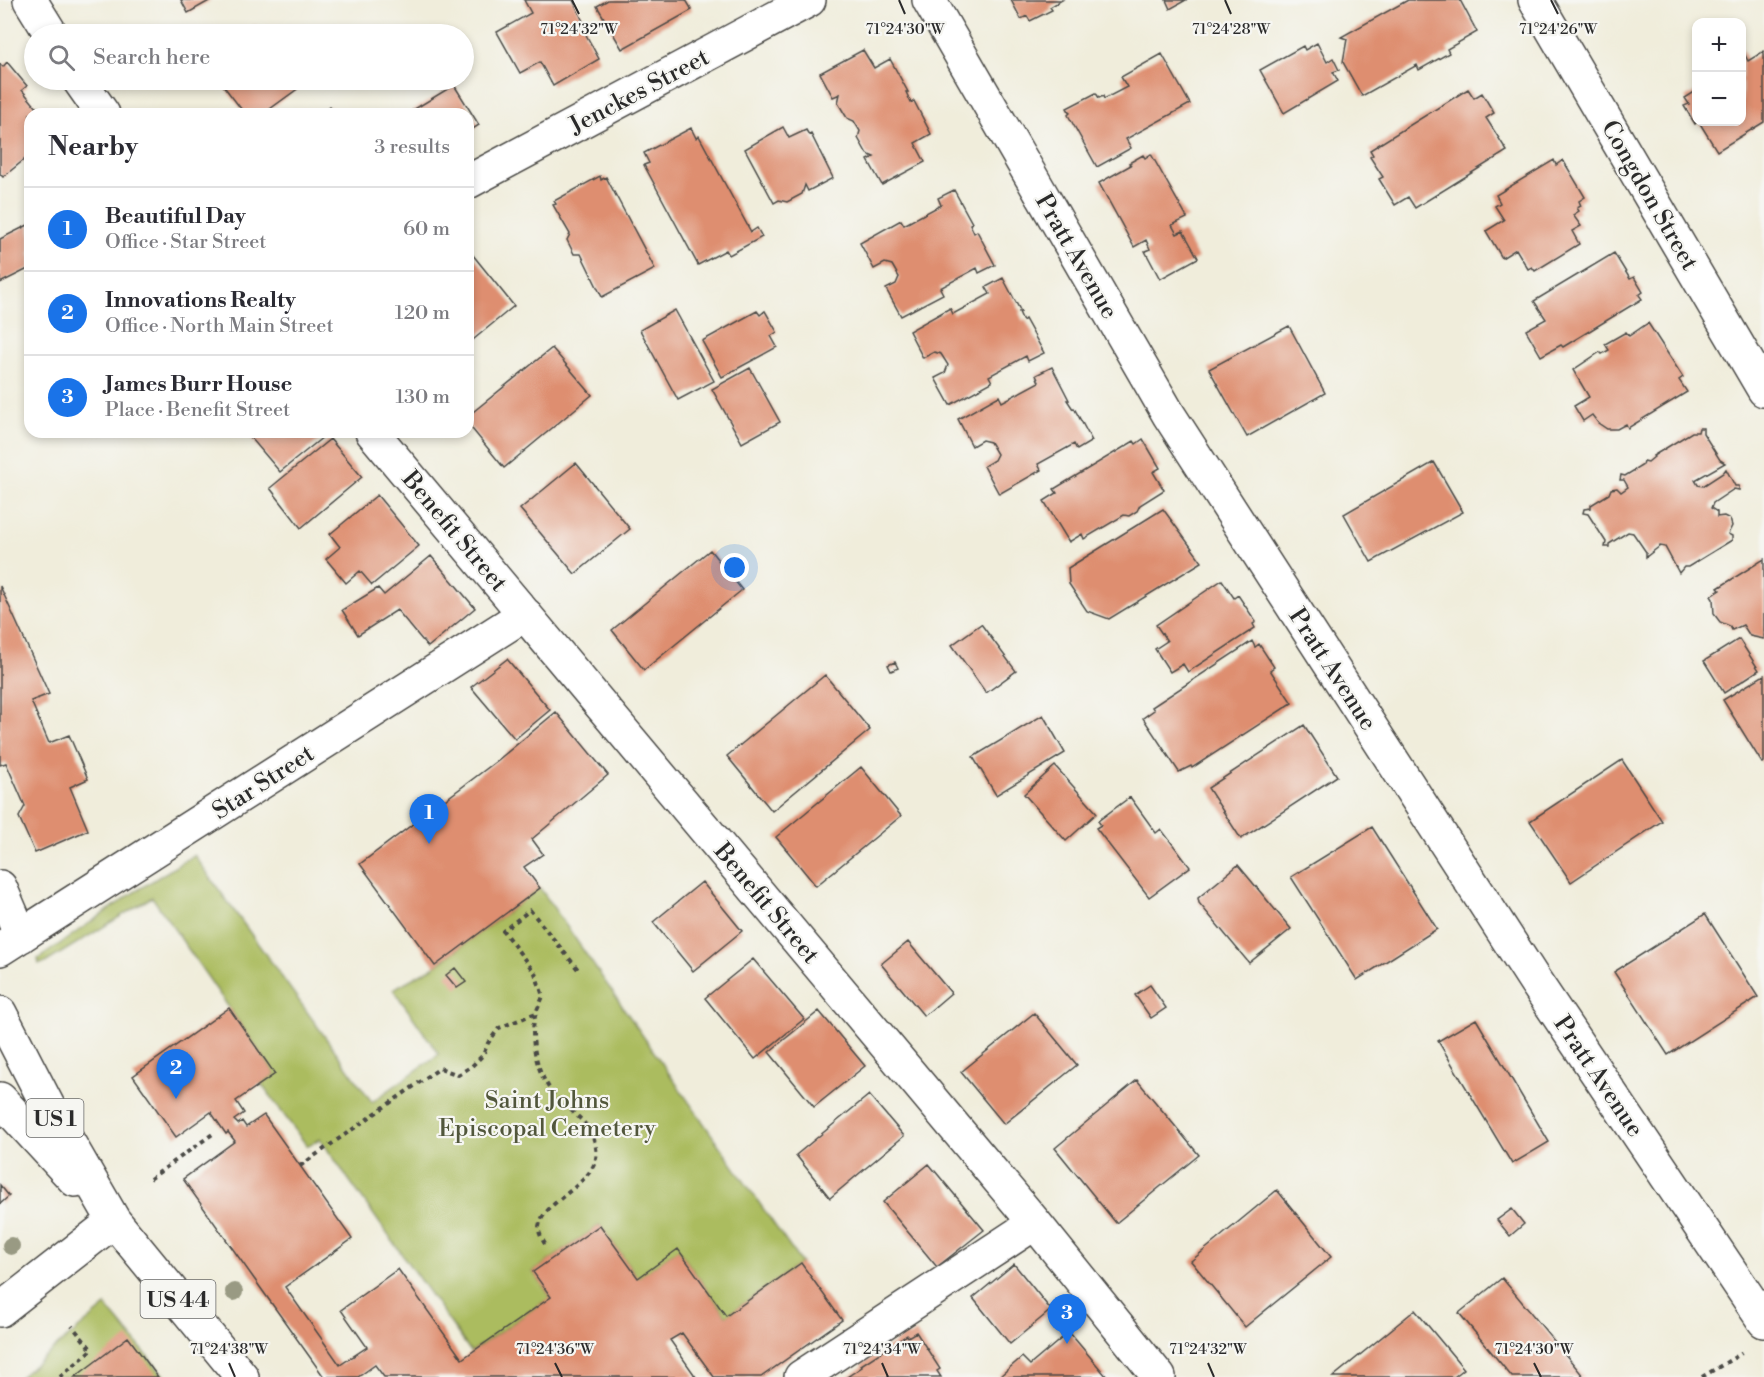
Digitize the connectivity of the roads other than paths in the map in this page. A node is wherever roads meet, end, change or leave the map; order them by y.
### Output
1 (30, 0) edge
2 (809, 0) edge
3 (929, 0) edge
4 (1535, 0) edge
5 (45, 24) edge
6 (87, 90) edge
7 (99, 108) edge
8 (474, 179) edge
9 (1764, 390) edge
10 (377, 438) edge
11 (525, 614) junction
12 (0, 887) edge
13 (10, 942) edge
14 (0, 1013) edge
15 (0, 1099) edge
16 (114, 1221) junction
17 (1035, 1223) junction
18 (0, 1310) edge
19 (1764, 1321) edge
20 (242, 1377) edge
21 (801, 1377) edge
22 (1159, 1377) edge

1 - 5 street
2 - 8 street, Jenckes Street
3 - 19 street, Pratt Avenue
4 - 9 street, Congdon Street
6 - 7 street
10 - 11 street, Benefit Street
11 - 13 street, Star Street
11 - 17 street, Benefit Street
12 - 13 street
14 - 16 street, US 1
15 - 16 street
16 - 18 street
16 - 20 street, US 44
17 - 21 street
17 - 22 street, Benefit Street

